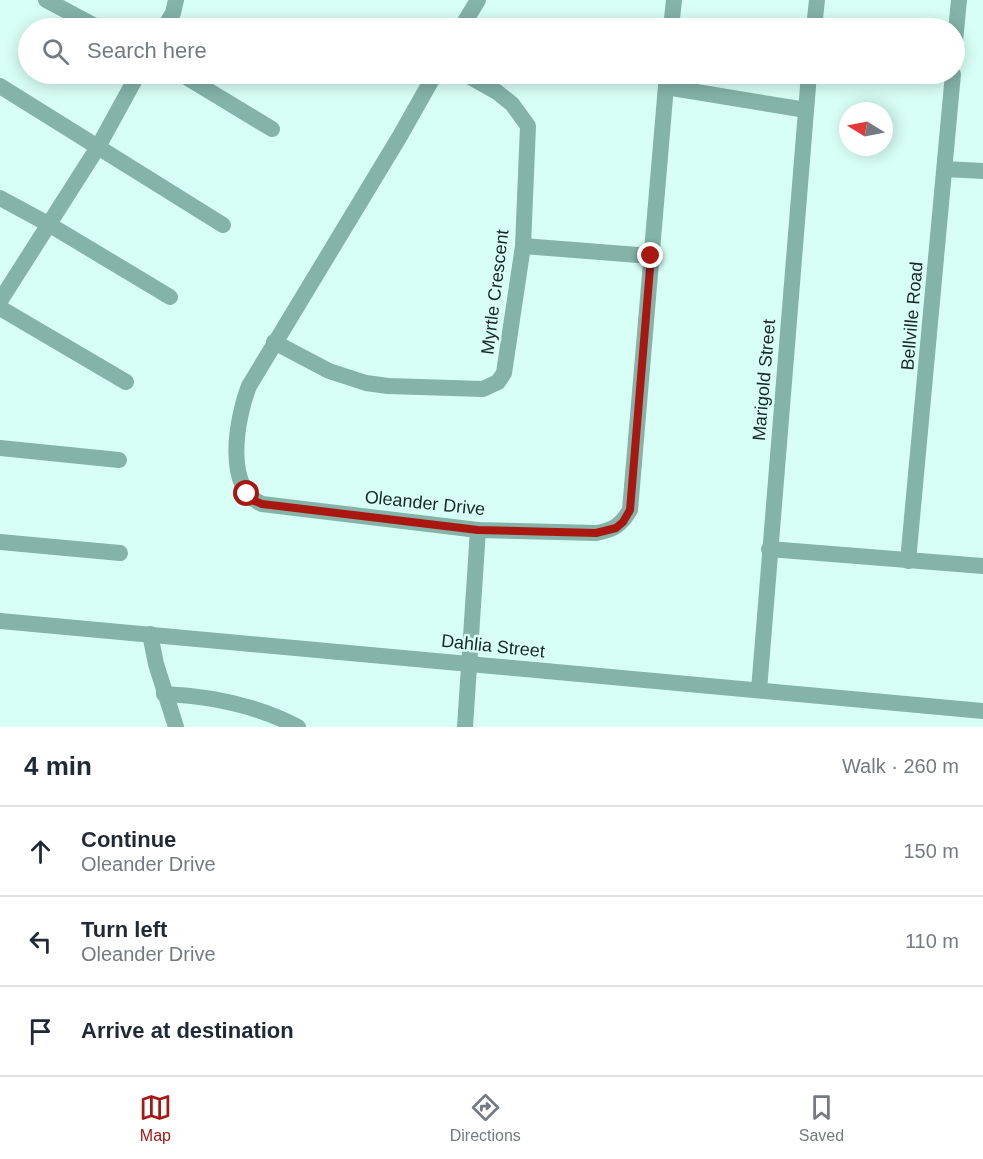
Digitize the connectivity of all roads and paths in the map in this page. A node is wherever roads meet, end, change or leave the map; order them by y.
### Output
1 (46, 0) edge
2 (176, 0) edge
3 (478, 0) edge
4 (674, 0) edge
5 (817, 0) edge
6 (958, 0) edge
7 (80, 18) edge
8 (170, 18) edge
9 (467, 18) edge
10 (672, 18) edge
11 (815, 18) edge
12 (957, 18) edge
13 (133, 84) edge
14 (198, 84) edge
15 (429, 84) edge
16 (483, 84) edge
17 (666, 84) edge
18 (685, 84) edge
19 (808, 84) edge
20 (952, 84) edge
21 (0, 86) edge
22 (806, 110) junction
23 (272, 129) dead end
24 (98, 147) junction
25 (945, 169) junction
26 (983, 171) edge
27 (0, 198) edge
28 (50, 225) junction
29 (223, 225) dead end
30 (523, 246) junction
31 (651, 256) junction
32 (170, 297) dead end
33 (0, 301) edge
34 (0, 308) edge
35 (274, 342) junction
36 (126, 382) dead end
37 (0, 448) edge
38 (119, 460) dead end
39 (478, 530) junction
40 (0, 542) edge
41 (769, 549) junction
42 (120, 553) dead end
43 (908, 561) junction
44 (983, 566) edge
45 (0, 621) edge
46 (150, 634) junction
47 (470, 663) junction
48 (759, 690) junction
49 (164, 694) junction
50 (983, 711) edge
51 (176, 727) edge
52 (298, 727) edge
53 (465, 727) edge

1 - 7 street
2 - 8 street
3 - 9 street
4 - 10 street
5 - 11 street
6 - 12 street
13 - 24 street
14 - 23 street
15 - 35 street, Oleander Drive
16 - 30 street, Myrtle Crescent
17 - 31 street, Oleander Drive
18 - 22 street
19 - 22 street, Marigold Street
20 - 25 street, Bellville Road
21 - 24 street
22 - 41 street, Marigold Street
24 - 28 street
24 - 29 street
25 - 26 street
25 - 43 street, Bellville Road
27 - 28 street
28 - 32 street
28 - 33 street
30 - 31 street
30 - 35 street, Myrtle Crescent
31 - 39 street, Oleander Drive
34 - 36 street
35 - 39 street, Oleander Drive
37 - 38 street
39 - 47 street
40 - 42 street
41 - 43 street
41 - 48 street, Marigold Street
43 - 44 street
45 - 46 street, Dahlia Street
46 - 47 street, Dahlia Street
46 - 49 street
47 - 48 street, Dahlia Street
47 - 53 street
48 - 50 street, Dahlia Street
49 - 51 street
49 - 52 street

